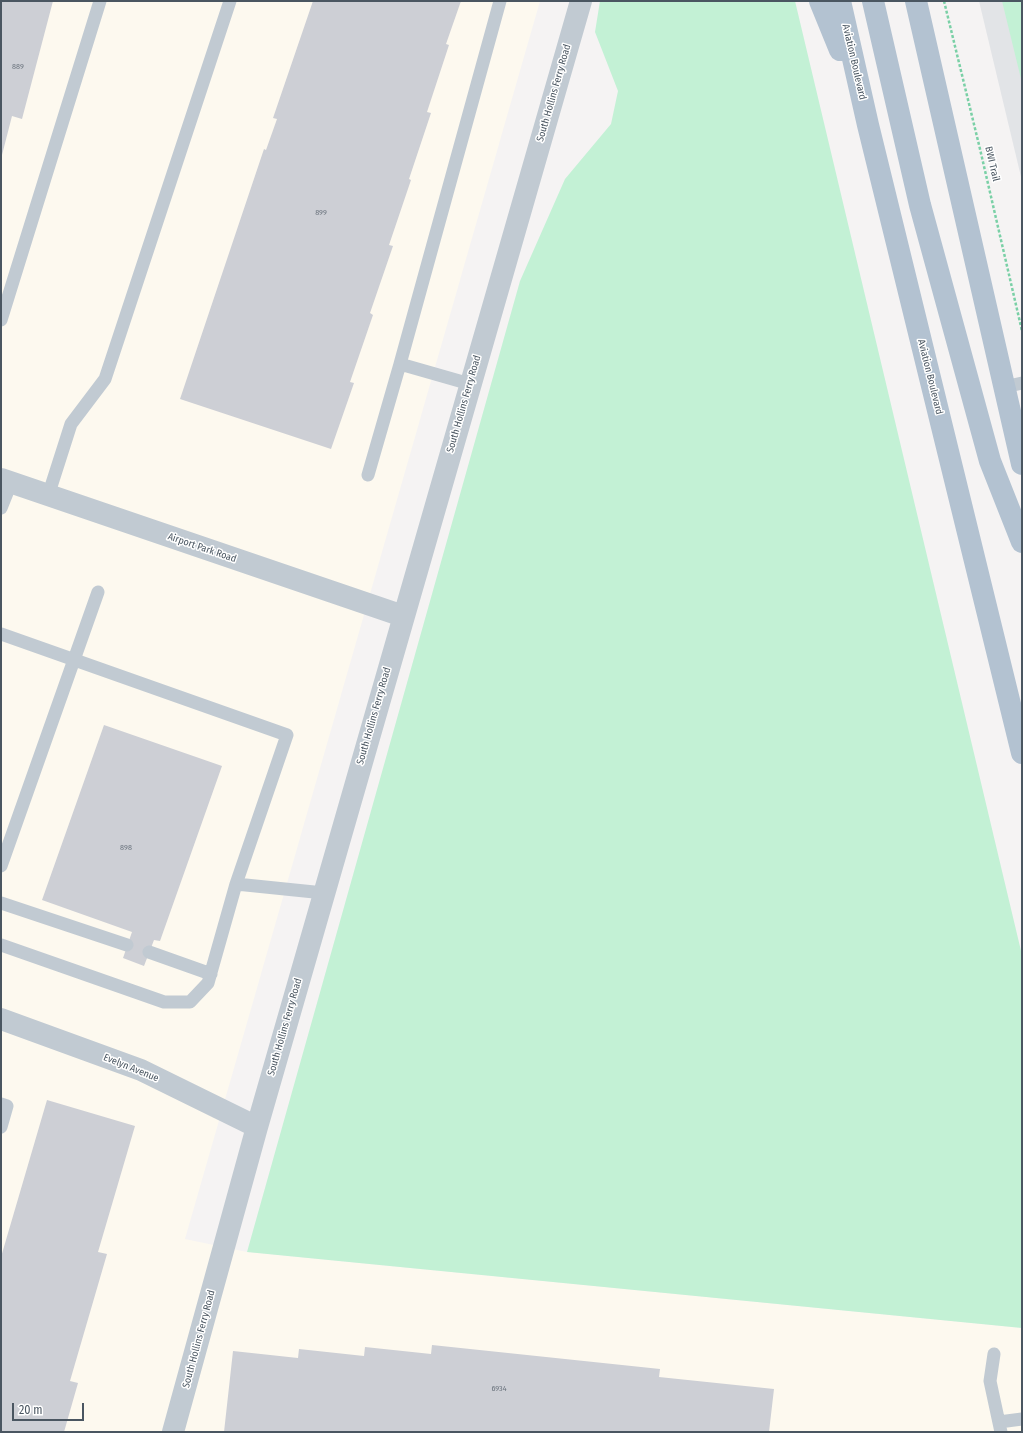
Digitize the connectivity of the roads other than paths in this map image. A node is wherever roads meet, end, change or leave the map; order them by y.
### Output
1 (100, 1) edge
2 (230, 1) edge
3 (500, 1) edge
4 (581, 1) edge
5 (820, 1) edge
6 (840, 1) edge
7 (873, 1) edge
8 (916, 1) edge
9 (868, 125) junction
10 (1, 320) edge
11 (400, 364) junction
12 (470, 384) junction
13 (1013, 385) edge
14 (1022, 464) edge
15 (368, 476) dead end
16 (6, 481) edge
17 (48, 496) junction
18 (1, 508) edge
19 (1022, 542) edge
20 (98, 592) dead end
21 (403, 616) junction
22 (1, 634) edge
23 (74, 660) junction
24 (1022, 753) edge
25 (1, 866) edge
26 (236, 884) junction
27 (324, 893) junction
28 (1, 903) edge
29 (1, 945) edge
30 (127, 945) dead end
31 (149, 952) dead end
32 (211, 974) junction
33 (1, 1019) edge
34 (1, 1104) edge
35 (1, 1127) edge
36 (257, 1127) junction
37 (994, 1354) dead end
38 (1022, 1419) edge
39 (1000, 1427) edge
40 (174, 1432) edge

1 - 10 lane
2 - 17 lane
3 - 11 lane
4 - 12 street, South Hollins Ferry Road
5 - 9 main road
6 - 9 main road, Aviation Boulevard
7 - 19 main road
8 - 13 main road
9 - 24 main road, Aviation Boulevard
11 - 12 lane
11 - 15 lane
12 - 21 street, South Hollins Ferry Road
13 - 14 main road
16 - 17 street, Airport Park Road
16 - 18 lane
17 - 21 street, Airport Park Road
20 - 23 lane
21 - 27 street, South Hollins Ferry Road
22 - 23 lane
23 - 25 lane
23 - 26 lane
26 - 27 lane
26 - 32 lane
27 - 36 street, South Hollins Ferry Road
28 - 30 lane
29 - 32 lane
31 - 32 lane
33 - 36 street, Evelyn Avenue
34 - 35 lane
36 - 40 street, South Hollins Ferry Road
37 - 39 lane
38 - 39 lane

